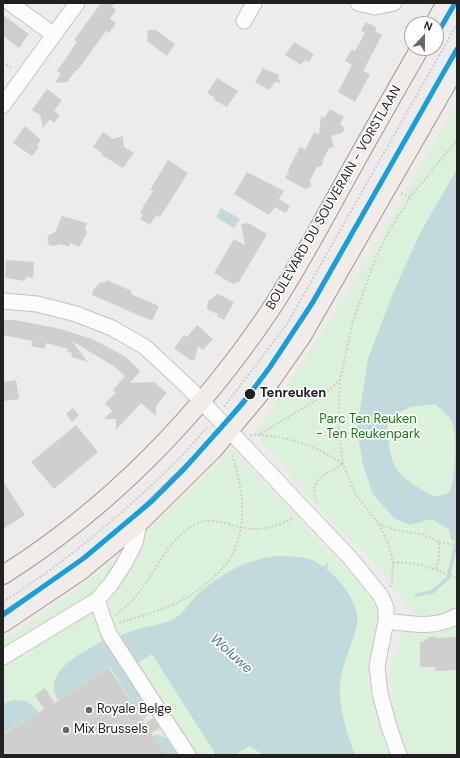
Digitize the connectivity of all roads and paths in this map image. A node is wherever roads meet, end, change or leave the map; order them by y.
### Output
1 (10, 3) edge
2 (77, 3) edge
3 (254, 3) edge
4 (358, 3) edge
5 (394, 3) edge
6 (446, 3) edge
7 (439, 16) edge
8 (244, 21) dead end
9 (457, 24) edge
10 (54, 35) junction
11 (416, 56) edge
12 (3, 62) edge
13 (457, 66) edge
14 (16, 71) dead end
15 (3, 105) edge
16 (457, 140) edge
17 (396, 191) dead end
18 (410, 197) junction
19 (3, 301) edge
20 (340, 380) junction
21 (202, 401) junction
22 (216, 416) junction
23 (230, 430) junction
24 (260, 434) junction
25 (249, 435) dead end
26 (232, 456) dead end
27 (343, 464) junction
28 (315, 507) dead end
29 (296, 516) dead end
30 (139, 523) junction
31 (379, 524) junction
32 (241, 527) junction
33 (439, 542) junction
34 (457, 545) edge
35 (393, 563) junction
36 (436, 569) junction
37 (3, 575) edge
38 (457, 578) edge
39 (389, 589) dead end
40 (97, 600) junction
41 (3, 602) edge
42 (457, 616) edge
43 (386, 621) junction
44 (3, 623) edge
45 (106, 624) junction
46 (3, 657) edge
47 (188, 755) edge
48 (399, 755) edge

1 - 10 street
2 - 10 street
3 - 8 street
4 - 5 street
6 - 7 main road
9 - 22 path
10 - 15 street
11 - 21 main road, BOULEVARD DU SOUVERAIN - VORSTLAAN
12 - 14 path
13 - 23 main road
16 - 18 path
17 - 18 path
18 - 20 path
19 - 21 street
20 - 24 path
20 - 27 path
21 - 22 street
21 - 37 main road, BOULEVARD DU SOUVERAIN - VORSTLAAN
22 - 23 street
22 - 41 path
23 - 30 main road
23 - 43 street
24 - 25 path
24 - 27 path
26 - 32 path
27 - 28 path
27 - 31 path
29 - 32 path
30 - 40 street
30 - 44 main road
31 - 33 path
31 - 35 path
32 - 45 path
32 - 45 path
33 - 34 path
33 - 36 path
35 - 36 path
35 - 39 path
36 - 38 path
40 - 45 street
40 - 46 street
42 - 43 street
43 - 48 street
45 - 47 street

